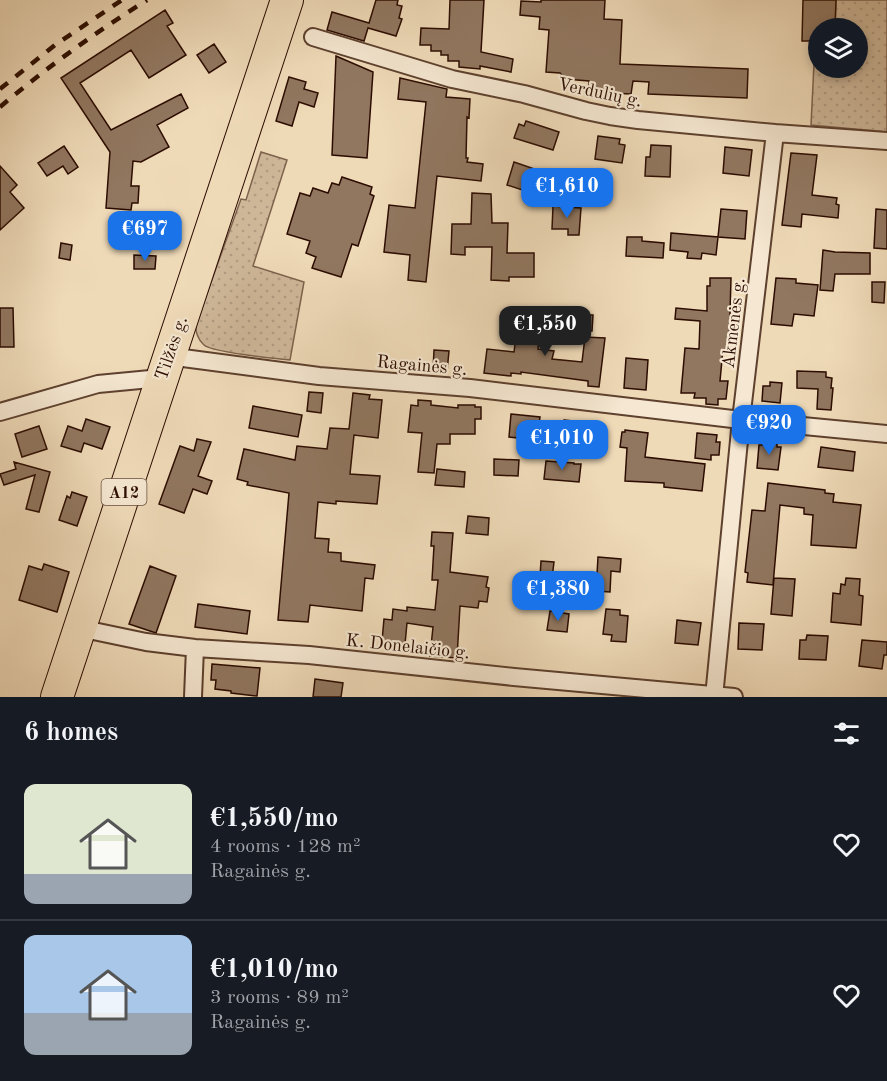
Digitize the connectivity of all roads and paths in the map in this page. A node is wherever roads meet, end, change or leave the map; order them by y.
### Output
1 (287, 0) edge
2 (313, 37) dead end
3 (775, 133) junction
4 (887, 141) edge
5 (164, 367) junction
6 (0, 412) edge
7 (741, 420) junction
8 (887, 434) edge
9 (79, 628) junction
10 (195, 648) junction
11 (714, 696) edge
12 (57, 697) edge
13 (193, 697) edge
14 (734, 697) edge

1 - 5 highway, Tilžės g. / A12
2 - 3 street, Verdulių g.
3 - 4 street, Verdulių g.
3 - 7 street, Akmenės g.
5 - 6 street, Ragainės g.
5 - 7 street, Ragainės g.
5 - 9 highway, Tilžės g. / A12
7 - 8 street, Ragainės g.
7 - 11 street, Akmenės g.
9 - 10 street, K. Donelaičio g.
9 - 12 highway, Tilžės g. / A12
10 - 11 street, K. Donelaičio g.
10 - 13 street
11 - 14 street, K. Donelaičio g.

